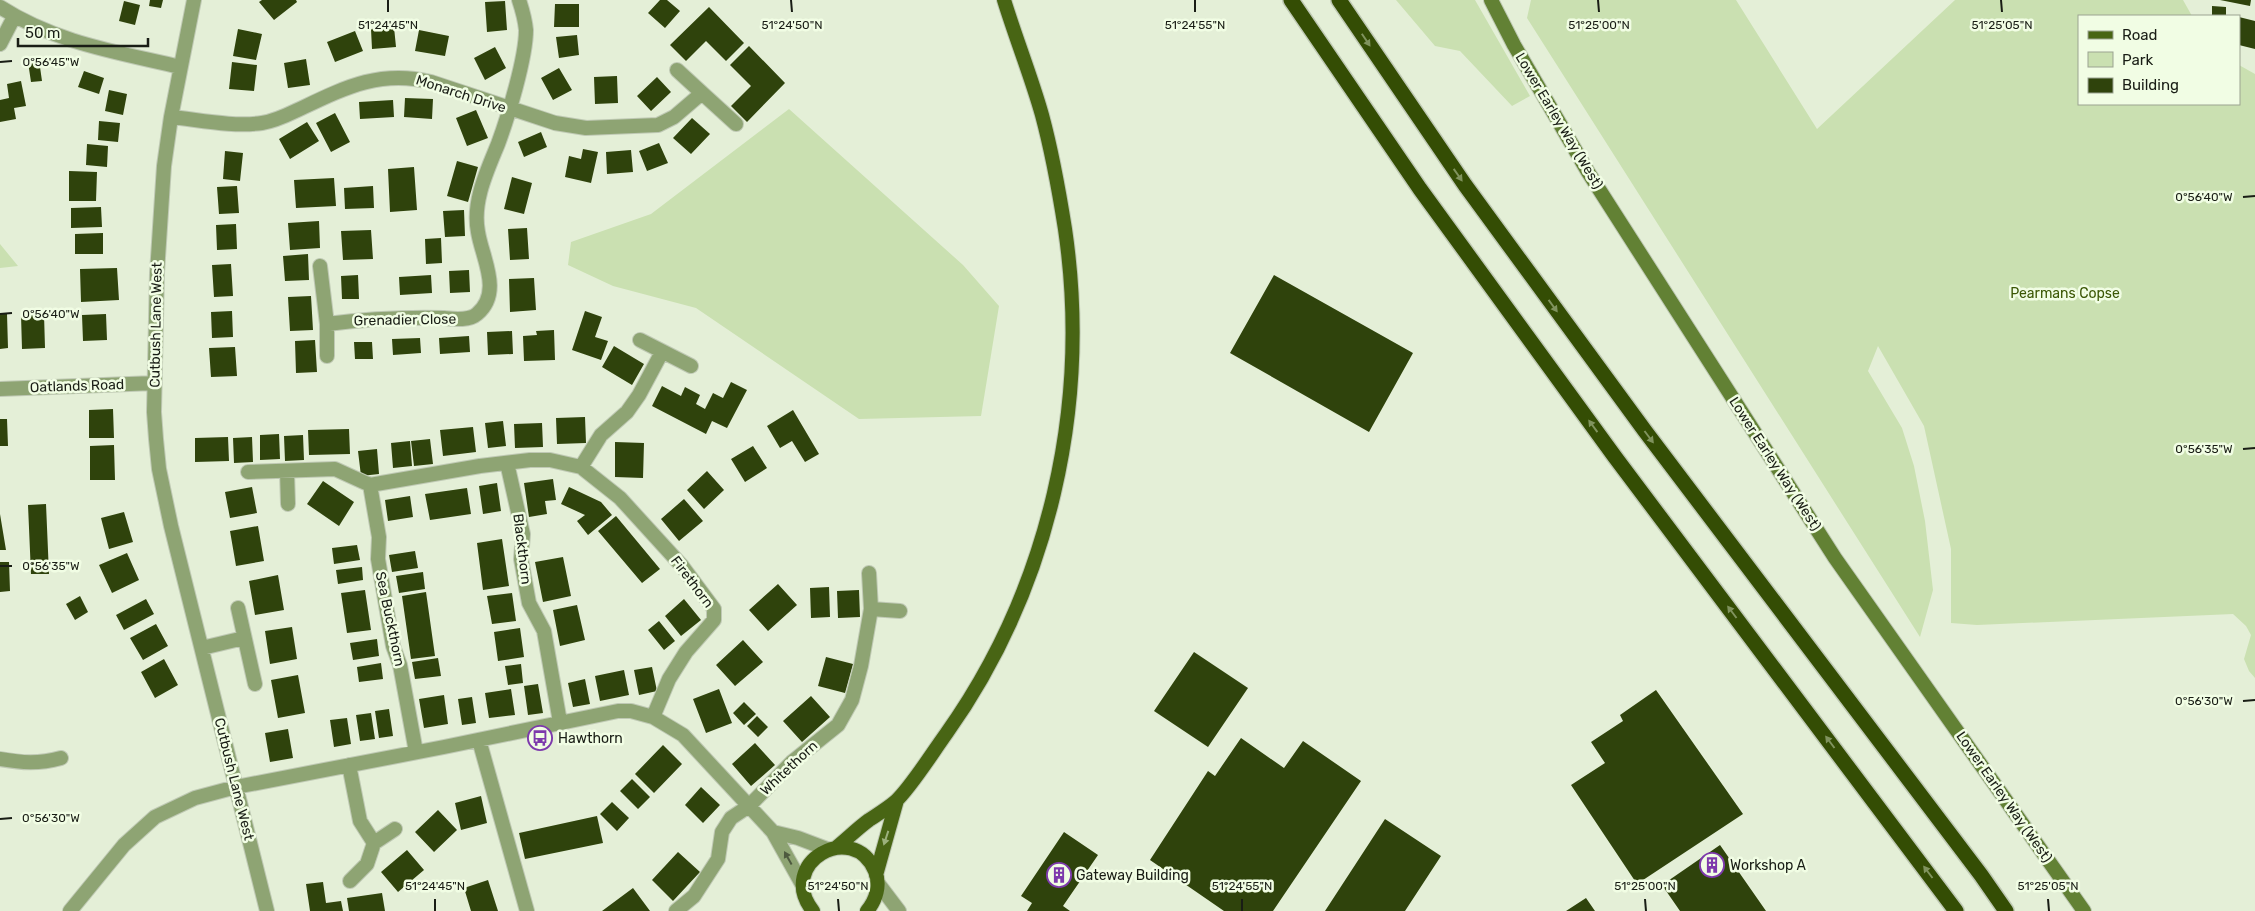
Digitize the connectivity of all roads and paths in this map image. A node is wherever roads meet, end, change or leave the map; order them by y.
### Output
1 (194, 0) edge
2 (519, 0) edge
3 (1291, 0) edge
4 (1339, 0) edge
5 (1492, 0) edge
6 (1004, 4) edge
7 (0, 8) edge
8 (14, 17) junction
9 (0, 44) edge
10 (180, 67) junction
11 (678, 70) dead end
12 (702, 93) junction
13 (508, 109) junction
14 (171, 117) junction
15 (736, 124) dead end
16 (320, 266) dead end
17 (326, 324) junction
18 (640, 340) dead end
19 (662, 352) junction
20 (327, 356) dead end
21 (691, 366) dead end
22 (155, 383) junction
23 (0, 389) edge
24 (507, 463) junction
25 (581, 467) junction
26 (287, 471) junction
27 (248, 472) dead end
28 (370, 486) junction
29 (288, 504) dead end
30 (869, 573) dead end
31 (238, 608) dead end
32 (871, 609) junction
33 (900, 611) dead end
34 (244, 638) junction
35 (202, 648) junction
36 (255, 684) dead end
37 (653, 716) junction
38 (560, 722) junction
39 (479, 740) junction
40 (416, 752) junction
41 (61, 758) dead end
42 (0, 759) edge
43 (348, 765) junction
44 (236, 787) junction
45 (897, 800) junction
46 (748, 806) junction
47 (395, 829) dead end
48 (773, 832) junction
49 (374, 843) junction
50 (832, 848) junction
51 (877, 878) junction
52 (350, 881) dead end
53 (803, 889) junction
54 (70, 911) edge
55 (268, 911) edge
56 (526, 911) edge
57 (676, 911) edge
58 (799, 911) edge
59 (813, 911) edge
60 (867, 911) edge
61 (900, 911) edge
62 (1956, 911) edge
63 (2006, 911) edge
64 (2084, 911) edge

1 - 10 street, Cutbush Lane West
2 - 13 street, Grenadier Close
62 -> 3 highway
4 -> 63 highway
5 - 64 main road, Lower Earley Way (West)
6 - 45 main road
7 - 8 street
8 - 9 street
8 - 10 street
10 - 14 street, Cutbush Lane West
11 - 12 street
12 - 13 street, Monarch Drive
12 - 15 street
13 - 14 street, Monarch Drive
13 - 17 street, Grenadier Close
14 - 22 street, Cutbush Lane West
16 - 17 street
17 - 20 street
18 - 19 street
19 - 21 street
19 - 25 street
22 - 23 street, Oatlands Road
22 - 35 street, Cutbush Lane West
24 - 25 street, Firethorn
24 - 28 street, Firethorn
24 - 38 street, Blackthorn
25 - 37 street, Firethorn
26 - 27 street
26 - 28 street
26 - 29 street
28 - 40 street, Sea Buckthorn
30 - 32 street, Whitethorn
31 - 34 street
32 - 33 street
32 - 46 street, Whitethorn
34 - 35 street
34 - 36 street
35 - 44 street, Cutbush Lane West
37 - 38 street
37 - 46 street
38 - 39 street
39 - 40 street
39 - 56 street
40 - 43 street
41 - 42 street
43 - 44 street
43 - 49 street
44 - 54 street
44 - 55 street, Cutbush Lane West
45 - 50 main road
45 -> 51 main road
46 - 48 street
46 - 57 street, Whitethorn
47 - 49 street
48 - 50 street
53 -> 48 street
49 - 52 street
50 - 51 main road
50 - 53 main road
51 - 60 main road
51 - 61 street
53 - 58 main road
53 - 59 main road

